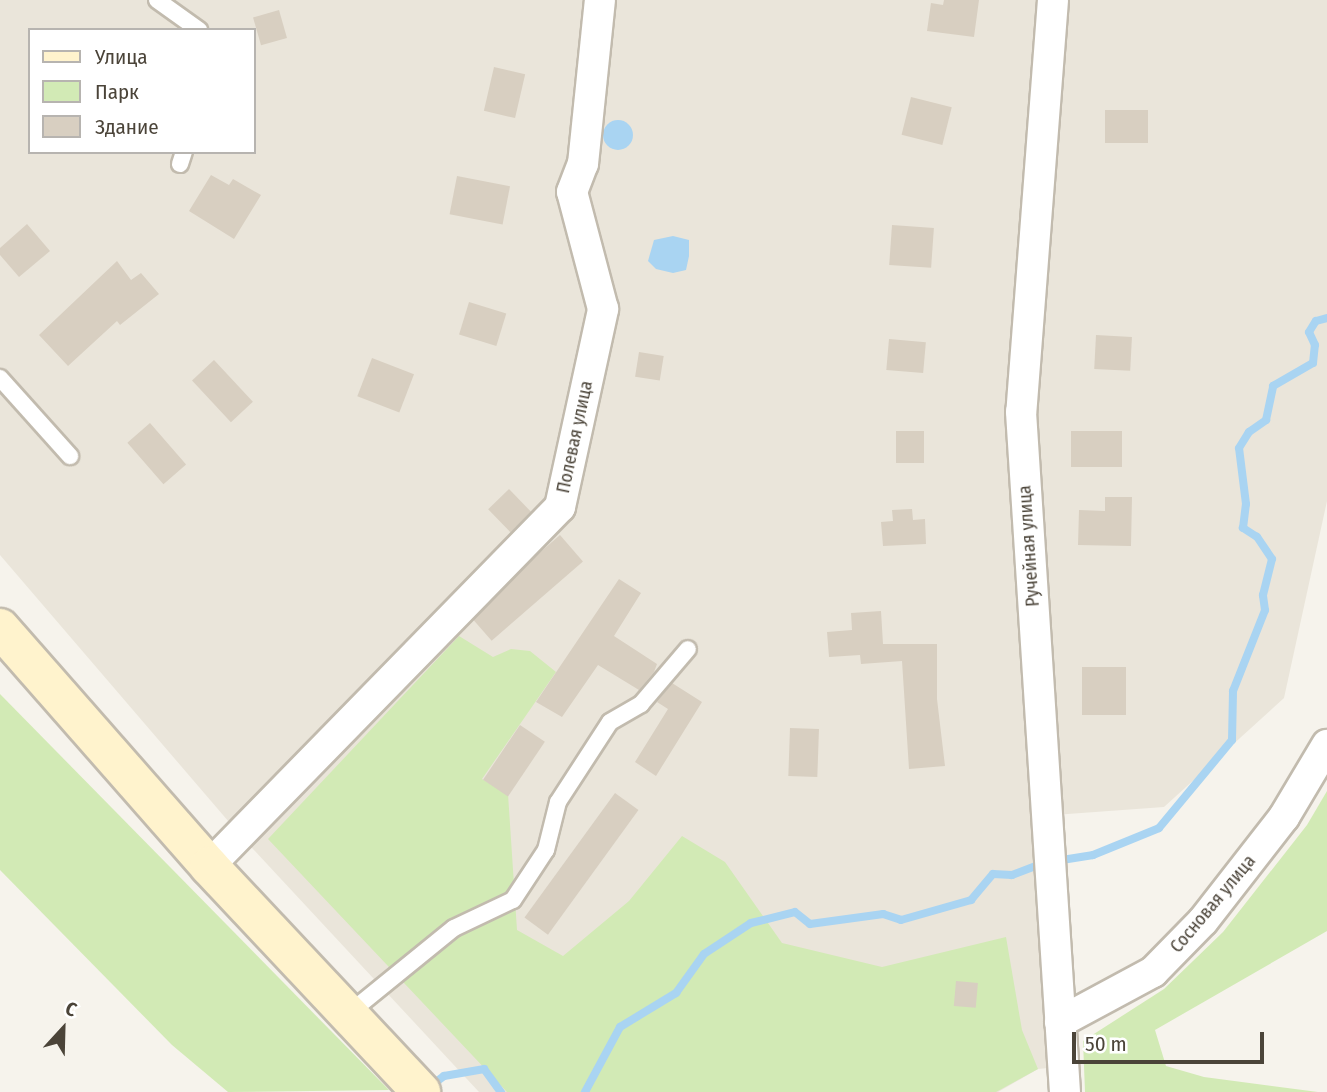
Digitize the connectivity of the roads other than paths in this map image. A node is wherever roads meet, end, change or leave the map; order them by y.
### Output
1 (157, 0) edge
2 (600, 0) edge
3 (1054, 0) edge
4 (196, 28) edge
5 (0, 378) edge
6 (70, 456) dead end
7 (0, 628) edge
8 (688, 649) dead end
9 (1327, 745) edge
10 (209, 866) junction
11 (348, 1014) junction
12 (1060, 1022) junction
13 (421, 1092) edge
14 (1065, 1092) edge

1 - 4 lane
2 - 10 street, Полевая улица
3 - 12 street, Ручейная улица
5 - 6 lane
7 - 10 main road
8 - 11 lane
9 - 12 street, Сосновая улица
10 - 11 main road
11 - 13 main road
12 - 14 street, Ручейная улица

